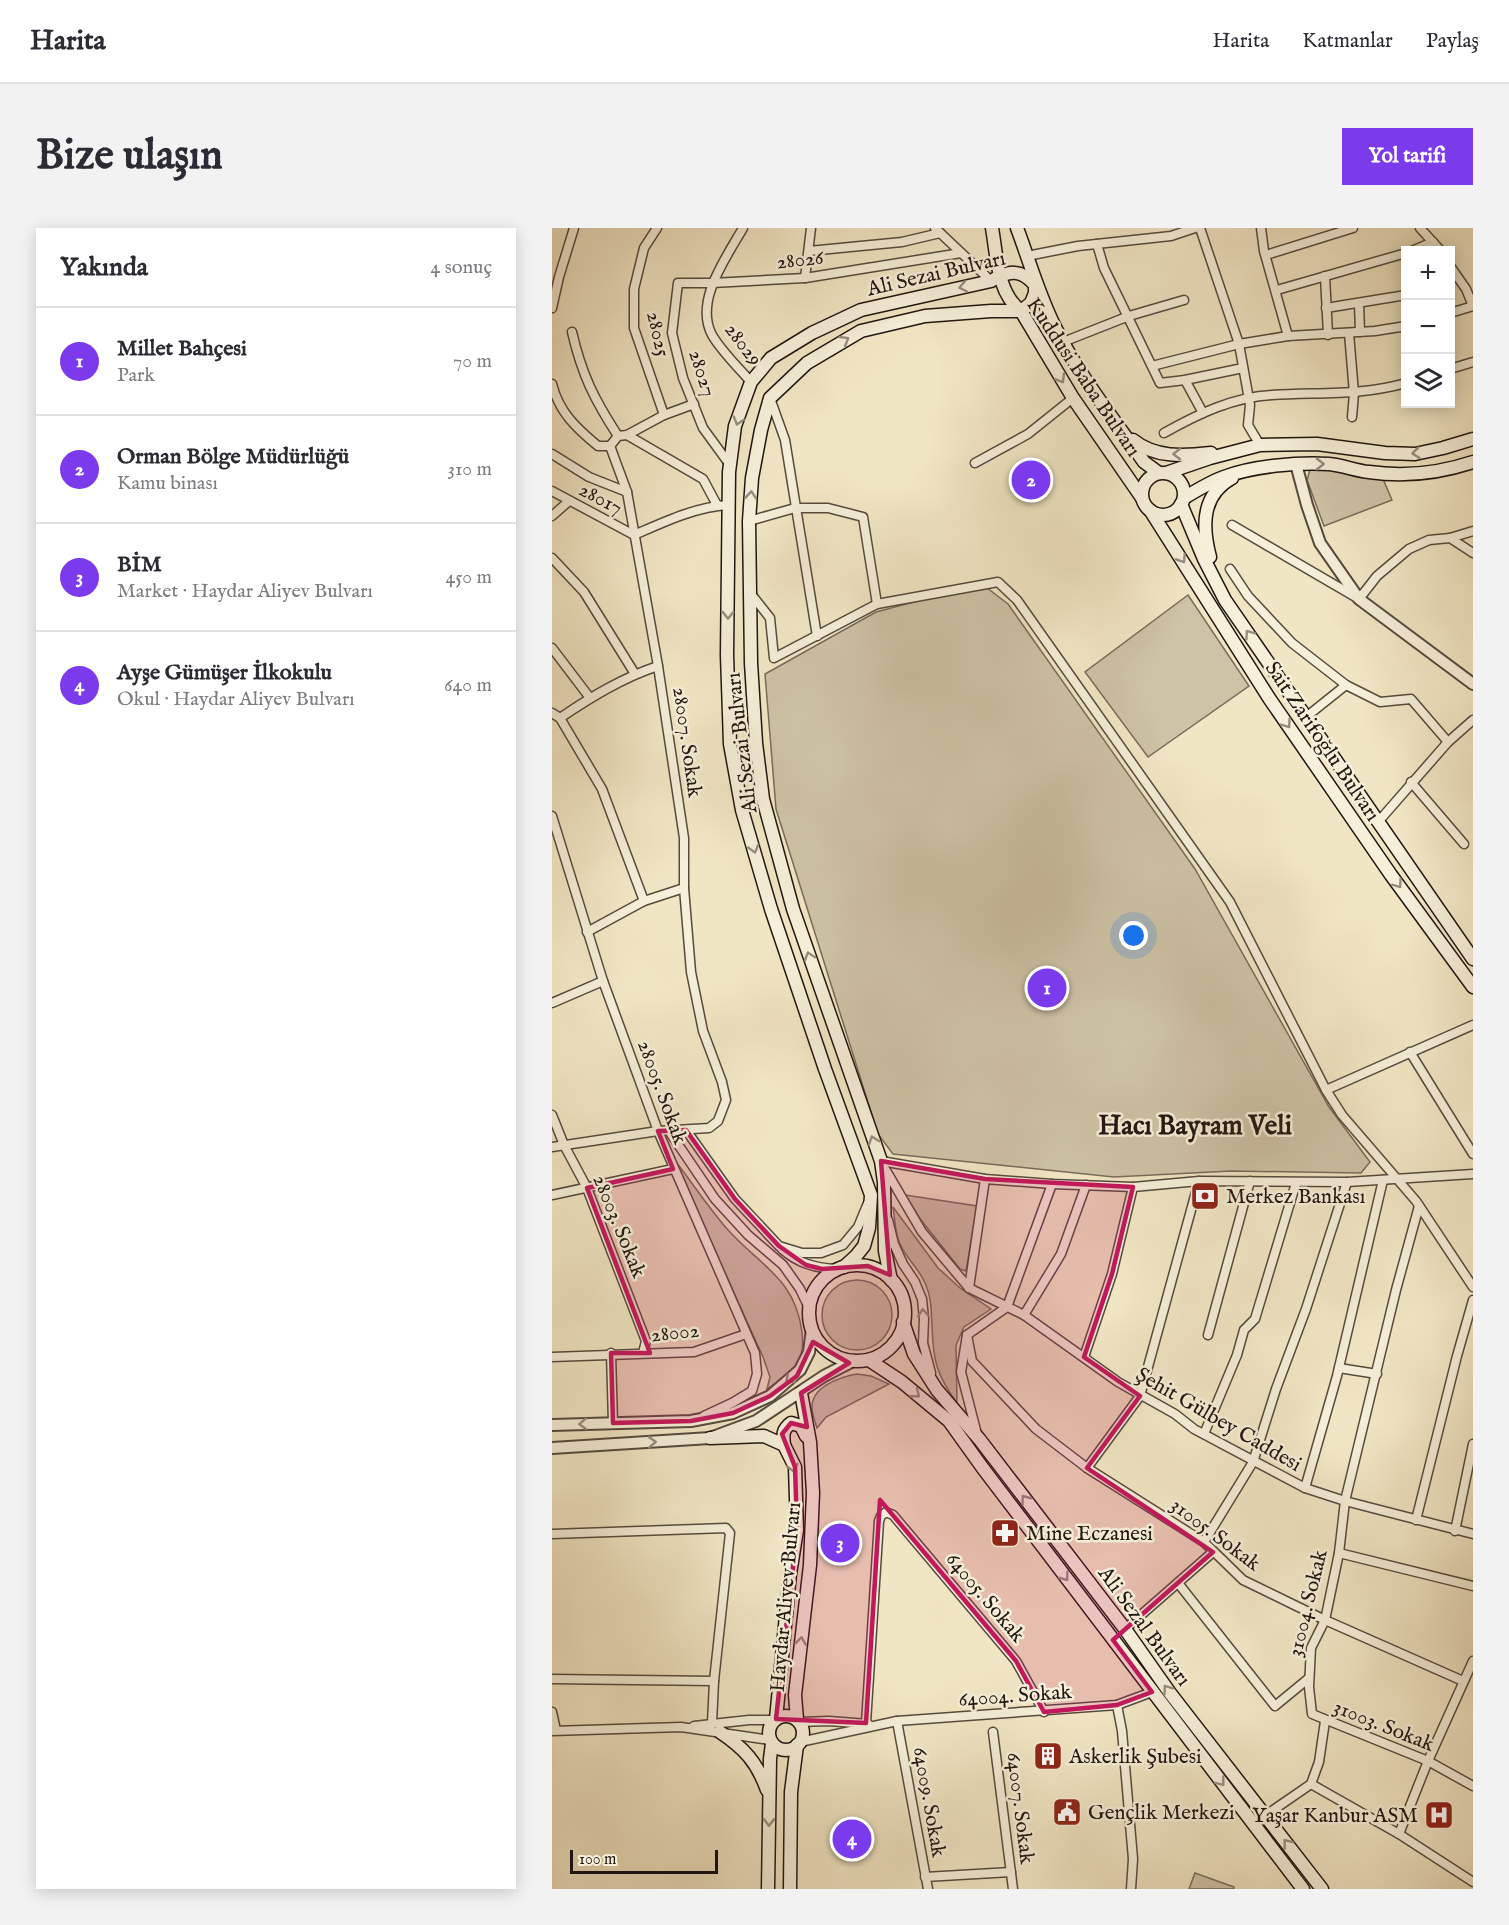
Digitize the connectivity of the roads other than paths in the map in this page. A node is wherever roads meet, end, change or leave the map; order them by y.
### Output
1 (574, 228) edge
2 (657, 228) edge
3 (742, 228) edge
4 (810, 228) edge
5 (993, 228) edge
6 (1017, 228) edge
7 (1136, 228) edge
8 (1198, 228) edge
9 (1261, 228) edge
10 (1353, 228) edge
11 (1420, 228) edge
12 (938, 231) edge
13 (1170, 232) edge
14 (1136, 238) junction
15 (1432, 242) junction
16 (1097, 244) junction
17 (1423, 246) edge
18 (1436, 246) edge
19 (809, 251) junction
20 (962, 252) junction
21 (1401, 254) edge
22 (1266, 255) junction
23 (1027, 256) junction
24 (1325, 276) junction
25 (1455, 276) edge
26 (805, 278) junction
27 (996, 278) junction
28 (678, 283) joint
29 (712, 283) junction
30 (1035, 285) junction
31 (1277, 291) junction
32 (1401, 296) edge
33 (1184, 300) dead end
34 (1359, 303) junction
35 (1473, 306) edge
36 (552, 308) edge
37 (1326, 308) junction
38 (1020, 311) junction
39 (1455, 311) edge
40 (1129, 316) junction
41 (1401, 327) edge
42 (572, 332) dead end
43 (1360, 332) junction
44 (1349, 333) junction
45 (1328, 335) junction
46 (1288, 336) junction
47 (1063, 342) junction
48 (1239, 344) junction
49 (1473, 362) edge
50 (1152, 366) junction
51 (1455, 367) edge
52 (1243, 368) junction
53 (1185, 380) junction
54 (751, 382) junction
55 (552, 384) edge
56 (1401, 384) edge
57 (1354, 393) junction
58 (770, 398) junction
59 (1073, 398) junction
60 (1249, 398) junction
61 (694, 404) junction
62 (1203, 413) junction
63 (664, 415) junction
64 (1352, 417) dead end
65 (1122, 431) junction
66 (1164, 434) dead end
67 (622, 436) junction
68 (1473, 439) edge
69 (610, 446) junction
70 (1260, 446) junction
71 (1236, 451) junction
72 (552, 454) edge
73 (1473, 462) edge
74 (975, 463) dead end
75 (730, 465) junction
76 (1296, 465) junction
77 (1243, 472) junction
78 (1162, 473) junction
79 (552, 491) edge
80 (627, 492) junction
81 (1142, 498) junction
82 (569, 501) junction
83 (1182, 501) junction
84 (723, 505) junction
85 (795, 508) junction
86 (1150, 510) junction
87 (552, 516) edge
88 (749, 521) junction
89 (1232, 525) dead end
90 (1473, 531) edge
91 (634, 535) junction
92 (1450, 538) junction
93 (1473, 553) edge
94 (552, 558) edge
95 (1230, 568) dead end
96 (1217, 585) junction
97 (751, 594) junction
98 (1359, 599) junction
99 (878, 604) junction
100 (817, 636) junction
101 (552, 648) edge
102 (658, 666) junction
103 (635, 674) junction
104 (1473, 684) edge
105 (1346, 685) junction
106 (590, 698) junction
107 (552, 713) edge
108 (1306, 717) junction
109 (560, 718) junction
110 (1473, 720) edge
111 (1448, 742) junction
112 (1411, 782) junction
113 (552, 816) edge
114 (1378, 822) junction
115 (1464, 844) dead end
116 (684, 888) junction
117 (644, 901) junction
118 (587, 932) junction
119 (1473, 958) edge
120 (603, 981) junction
121 (1473, 987) edge
122 (552, 1003) edge
123 (1473, 1025) edge
124 (1410, 1052) junction
125 (1326, 1090) junction
126 (552, 1115) edge
127 (686, 1130) junction
128 (658, 1131) junction
129 (669, 1131) junction
130 (564, 1145) junction
131 (552, 1147) edge
132 (1473, 1154) edge
133 (1377, 1157) junction
134 (881, 1161) junction
135 (673, 1169) junction
136 (1473, 1174) edge
137 (985, 1179) junction
138 (1383, 1180) junction
139 (1396, 1180) junction
140 (1199, 1181) junction
141 (1250, 1181) junction
142 (1368, 1181) junction
143 (1347, 1182) junction
144 (1296, 1183) junction
145 (1052, 1184) junction
146 (1086, 1185) junction
147 (1133, 1187) junction
148 (587, 1188) junction
149 (871, 1194) junction
150 (552, 1195) edge
151 (883, 1200) junction
152 (1419, 1206) junction
153 (779, 1246) junction
154 (840, 1268) junction
155 (891, 1280) junction
156 (1473, 1287) edge
157 (969, 1288) junction
158 (1473, 1300) edge
159 (809, 1308) junction
160 (1007, 1308) junction
161 (1024, 1315) junction
162 (903, 1322) junction
163 (812, 1329) junction
164 (746, 1334) junction
165 (968, 1335) junction
166 (1208, 1335) dead end
167 (611, 1353) junction
168 (642, 1353) junction
169 (552, 1357) edge
170 (1084, 1357) junction
171 (869, 1360) junction
172 (853, 1361) junction
173 (1339, 1368) junction
174 (1377, 1374) junction
175 (937, 1390) junction
176 (801, 1393) junction
177 (1140, 1396) junction
178 (691, 1421) junction
179 (613, 1423) junction
180 (552, 1425) edge
181 (1204, 1434) junction
182 (978, 1437) junction
183 (710, 1438) junction
184 (810, 1442) junction
185 (1473, 1444) edge
186 (784, 1445) junction
187 (552, 1448) edge
188 (1253, 1462) junction
189 (1087, 1468) junction
190 (1305, 1488) junction
191 (1345, 1501) junction
192 (1416, 1520) junction
193 (1455, 1531) junction
194 (552, 1534) edge
195 (1473, 1534) edge
196 (1204, 1542) junction
197 (1213, 1552) junction
198 (1339, 1552) junction
199 (1178, 1583) junction
200 (1473, 1586) edge
201 (1325, 1620) junction
202 (1125, 1629) junction
203 (1473, 1662) edge
204 (1309, 1678) junction
205 (552, 1679) edge
206 (714, 1681) junction
207 (1463, 1681) junction
208 (1152, 1692) junction
209 (1117, 1705) junction
210 (552, 1712) edge
211 (1044, 1712) junction
212 (1312, 1714) joint
213 (775, 1720) junction
214 (1325, 1720) junction
215 (798, 1721) junction
216 (897, 1722) junction
217 (866, 1724) junction
218 (877, 1725) junction
219 (716, 1728) junction
220 (554, 1731) edge
221 (993, 1732) dead end
222 (771, 1741) junction
223 (798, 1744) junction
224 (1428, 1761) junction
225 (1311, 1784) junction
226 (1473, 1786) edge
227 (770, 1797) junction
228 (1266, 1815) junction
229 (1399, 1834) junction
230 (1011, 1872) junction
231 (926, 1877) junction
232 (1473, 1882) edge
233 (768, 1889) edge
234 (790, 1889) edge
235 (928, 1889) edge
236 (1013, 1889) edge
237 (1131, 1889) edge
238 (1303, 1889) edge
239 (1322, 1889) edge

1 - 36 street
2 - 63 street, 28025
3 - 29 street, 28029
4 - 19 street
5 - 27 main road, Kuddusi Baba Bulvarı
6 - 23 main road
7 - 14 street
8 - 13 street
8 - 48 street
9 - 22 street
10 - 22 street
11 - 15 street
12 - 19 street
12 - 20 street
13 - 14 street
14 - 16 street
15 - 17 street
15 - 18 street
16 - 23 street
16 - 40 street
19 - 26 street
20 - 26 street, 28026
20 - 27 street
21 - 24 street
22 - 31 street
23 - 30 main road
24 - 31 street
24 - 37 street
25 - 35 street
26 - 29 street, 28026
27 - 30 main road, Ali Sezai Bulvarı
27 - 38 main road, Kuddusi Baba Bulvarı
27 -> 54 main road, Ali Sezai Bulvarı
28 - 29 street, 28026
28 - 61 street, 28027
29 - 54 street, 28029
30 - 38 main road
30 - 47 main road
31 - 46 street
32 - 34 street
33 - 40 street
34 - 37 street
34 - 43 street
35 - 39 street
37 - 45 street
58 -> 38 main road, Ali Sezai Bulvarı
38 -> 59 main road, Kuddusi Baba Bulvarı
40 - 47 street
40 - 50 street
41 - 43 street
42 - 67 street
43 - 44 street
44 - 45 street
44 - 57 street
45 - 46 street
46 - 48 street
47 - 65 main road
48 - 50 street
48 - 52 street
49 - 51 street
50 - 53 street
52 - 53 street
52 - 60 street
53 - 62 street
54 -> 75 main road, Ali Sezai Bulvarı
55 - 69 street
56 - 57 street
57 - 60 street
57 - 64 street
58 - 85 street
88 -> 58 main road, Ali Sezai Bulvarı
59 - 74 street
59 - 81 main road, Kuddusi Baba Bulvarı
60 - 62 street
60 - 70 street
61 - 63 street
61 - 75 street, 28027
62 - 66 street
63 - 67 street
71 -> 65 main road
65 - 78 main road
67 - 69 street
67 - 84 street
68 -> 70 main road
69 - 80 street, 28007. Sokak
70 - 71 main road
71 - 78 main road
72 - 80 street
76 -> 73 main road
75 - 84 main road, Ali Sezai Bulvarı
76 - 77 main road
76 - 98 street
77 - 83 main road
77 - 96 main road
78 - 81 main road
78 - 83 main road
79 - 82 street, 28017
80 - 91 street, 28007. Sokak
81 - 86 main road
82 - 87 street
82 - 91 street, 28017
83 - 86 main road
83 - 96 main road, Sait Zarifoğlu Bulvarı
84 - 91 street
84 -> 149 main road, Ali Sezai Bulvarı
85 - 88 street
85 - 99 street
85 - 100 street
86 -> 121 main road, Sait Zarifoğlu Bulvarı
88 - 97 main road, Ali Sezai Bulvarı
89 - 98 street
90 - 92 street
91 - 102 street, 28007. Sokak
92 - 93 street
92 - 98 street
94 - 103 street
95 - 105 street
108 -> 96 main road, Sait Zarifoğlu Bulvarı
97 - 100 street
134 -> 97 main road, Ali Sezai Bulvarı
98 - 104 street
99 - 100 street
99 - 125 street
101 - 106 street
102 - 103 street
102 - 116 street, 28007. Sokak
103 - 106 street
105 - 108 street
105 - 111 street
106 - 109 street
107 - 109 street
108 - 114 main road, Sait Zarifoğlu Bulvarı
109 - 117 street
110 - 111 street
111 - 112 street
112 - 114 street
112 - 115 street
113 - 118 street, 28005. Sokak
114 - 119 main road, Sait Zarifoğlu Bulvarı
116 - 117 street
116 - 127 street, 28007. Sokak
117 - 118 street
118 - 120 street, 28005. Sokak
120 - 122 street
120 - 128 street, 28005. Sokak
123 - 124 street
124 - 125 street
124 - 132 street
125 - 133 street
126 - 130 street, 28003. Sokak
127 - 129 street
127 - 153 street
128 - 129 street
128 - 130 street
128 - 135 street, 28005. Sokak
129 - 159 street
130 - 131 street
130 - 148 street, 28003. Sokak
133 - 139 street
133 - 142 street
134 - 137 street
134 - 151 main road, Ali Sezai Bulvarı
134 - 157 street
135 - 148 street
135 - 164 street, 28005. Sokak
136 - 139 street
137 - 145 street
137 - 157 street
138 - 139 street
138 - 142 street
138 - 173 street
139 - 152 street
140 - 141 street
140 - 147 street
140 - 177 street
141 - 144 street
141 - 166 street
142 - 143 street
143 - 144 street
143 - 188 street
144 - 181 street
145 - 146 street
145 - 160 street
146 - 147 street
146 - 161 street
147 - 170 street
148 - 150 street
148 - 168 street, 28003. Sokak
149 - 153 street
149 - 154 main road, Ali Sezai Bulvarı
151 - 155 main road, Ali Sezai Bulvarı
175 -> 151 street
152 - 156 street
152 - 174 street, 31004. Sokak
153 - 154 street
154 - 155 main road
154 - 159 main road
155 - 162 main road
157 - 160 street, Şehit Gülbey Caddesi
158 - 192 street
159 - 163 main road
160 - 161 street, Şehit Gülbey Caddesi
160 - 165 street
161 - 170 street, Şehit Gülbey Caddesi
162 - 171 main road
162 - 175 main road, Ali Sezal Bulvarı
163 - 172 main road
163 -> 178 street
164 - 168 street, 28002
164 - 178 street, 28005. Sokak
165 - 182 street
165 - 189 street, 31005. Sokak
167 - 168 street, 28002
167 - 169 street, 28002
167 - 179 street
170 - 177 street, Şehit Gülbey Caddesi
171 - 172 main road
171 -> 208 main road, Ali Sezal Bulvarı
172 - 176 street
173 - 174 street
173 - 190 street
174 - 191 street, 31004. Sokak
175 - 182 main road, Ali Sezal Bulvarı
176 - 183 street
176 - 184 main road, Haydar Aliyev Bulvarı
177 - 181 street, Şehit Gülbey Caddesi
177 - 189 street
178 - 179 street
179 -> 180 street
181 - 188 street, Şehit Gülbey Caddesi
202 -> 182 main road, Ali Sezal Bulvarı
183 - 186 main road
187 -> 183 street
184 - 186 main road
215 -> 184 main road, Haydar Aliyev Bulvarı
185 - 193 street
186 -> 213 main road, Haydar Aliyev Bulvarı
188 - 190 street, Şehit Gülbey Caddesi
188 - 196 street
189 - 196 street, 31005. Sokak
190 - 191 street, Şehit Gülbey Caddesi
191 - 192 street, Şehit Gülbey Caddesi
191 - 198 street, 31004. Sokak
192 - 193 street, Şehit Gülbey Caddesi
193 - 195 street, Şehit Gülbey Caddesi
194 - 206 street
196 - 197 street, 31005. Sokak
197 - 199 street
197 - 201 street, 31005. Sokak
198 - 200 street
198 - 201 street, 31004. Sokak
199 - 202 street
199 - 204 street
201 - 204 street, 31004. Sokak
201 - 207 street, 31005. Sokak
228 -> 202 main road, Ali Sezal Bulvarı
203 - 207 street
204 - 212 street, 31004. Sokak
205 - 206 street
206 - 219 street
207 - 224 street
208 - 209 street, 64004. Sokak
208 -> 238 main road, Ali Sezal Bulvarı
209 - 211 street, 64004. Sokak
209 - 237 street
210 - 220 street
211 - 216 street, 64004. Sokak
211 - 217 street, 64005. Sokak
212 - 214 street, 31003. Sokak
213 - 215 main road
213 - 219 street
213 - 222 main road
214 - 224 street, 31003. Sokak
214 - 225 street
215 - 217 street, 64004. Sokak
215 - 223 main road
216 - 218 street, 64004. Sokak
216 - 231 street, 64009. Sokak
217 - 218 street, 64004. Sokak
218 - 223 street, 64004. Sokak
219 - 220 street
219 - 222 street
219 - 227 main road
221 - 230 street, 64007. Sokak
222 - 223 main road
222 - 227 main road
223 - 234 main road
224 - 226 street, 31003. Sokak
224 - 229 street
225 - 228 street
225 - 229 street
227 -> 233 main road
239 -> 228 main road, Ali Sezal Bulvarı
229 - 232 street
230 - 231 street
230 - 236 street, 64007. Sokak
231 - 235 street, 64009. Sokak

